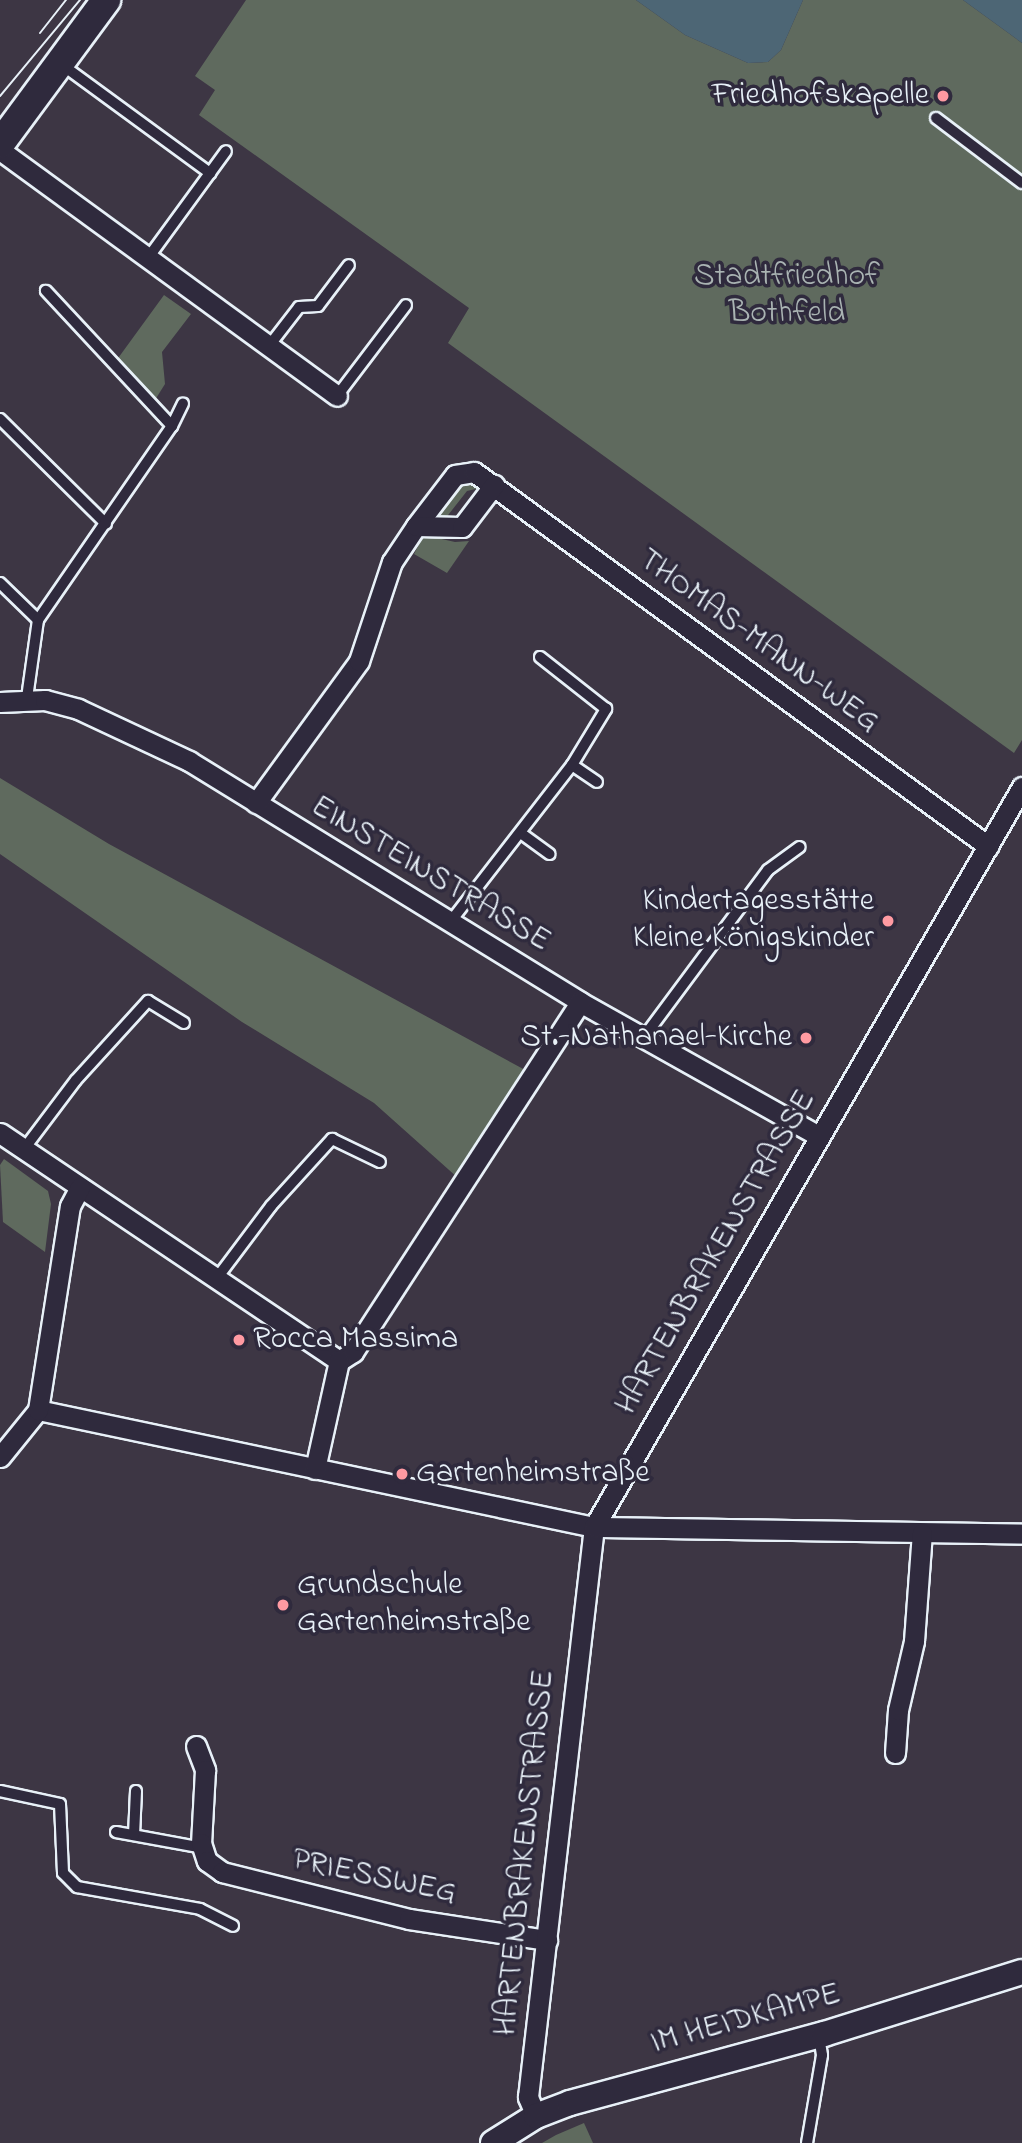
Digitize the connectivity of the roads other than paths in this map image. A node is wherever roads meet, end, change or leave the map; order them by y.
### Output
1 (106, 0) edge
2 (60, 63) junction
3 (936, 118) dead end
4 (0, 144) edge
5 (0, 150) edge
6 (226, 151) dead end
7 (210, 173) junction
8 (1022, 183) edge
9 (148, 258) junction
10 (349, 265) dead end
11 (46, 292) dead end
12 (406, 305) dead end
13 (269, 346) junction
14 (337, 396) joint
15 (183, 403) dead end
16 (0, 419) edge
17 (172, 426) junction
18 (494, 485) junction
19 (106, 524) junction
20 (416, 526) junction
21 (0, 583) edge
22 (37, 620) junction
23 (540, 657) dead end
24 (27, 698) junction
25 (0, 702) edge
26 (572, 765) junction
27 (597, 782) dead end
28 (1022, 787) edge
29 (256, 803) junction
30 (522, 834) junction
31 (988, 846) junction
32 (800, 847) dead end
33 (550, 854) dead end
34 (451, 921) junction
35 (580, 1002) junction
36 (184, 1023) dead end
37 (644, 1037) junction
38 (0, 1133) edge
39 (819, 1136) junction
40 (24, 1149) junction
41 (380, 1162) dead end
42 (80, 1186) junction
43 (217, 1278) junction
44 (339, 1361) junction
45 (38, 1410) junction
46 (0, 1457) edge
47 (315, 1469) junction
48 (594, 1527) junction
49 (922, 1533) junction
50 (1022, 1534) edge
51 (196, 1746) dead end
52 (895, 1753) dead end
53 (0, 1791) edge
54 (136, 1791) dead end
55 (116, 1832) dead end
56 (134, 1835) junction
57 (203, 1848) junction
58 (233, 1926) dead end
59 (547, 1940) junction
60 (1022, 1972) edge
61 (819, 2036) junction
62 (536, 2116) junction
63 (493, 2143) edge
64 (807, 2143) edge

1 - 2 main road
2 - 4 main road
2 - 7 lane
3 - 8 lane
5 - 9 street
6 - 7 lane
7 - 9 lane
9 - 13 street
10 - 13 lane
11 - 17 lane
12 - 14 lane
13 - 14 street
15 - 17 lane
16 - 19 lane
17 - 19 lane
18 - 20 street
18 - 20 street, THOMAS-MANN-WEG
18 - 31 street, THOMAS-MANN-WEG
19 - 22 lane
20 - 29 street, THOMAS-MANN-WEG
21 - 22 lane
22 - 24 lane
23 - 26 lane
24 - 25 street, EINSTEINSTRASSE
24 - 29 street, EINSTEINSTRASSE
26 - 27 lane
26 - 30 lane
28 - 31 street, HARTENBRAKENSTRASSE
29 - 34 street, EINSTEINSTRASSE
30 - 33 lane
30 - 34 lane
31 - 39 street, HARTENBRAKENSTRASSE
32 - 37 lane
34 - 35 street, EINSTEINSTRASSE
35 - 37 street, EINSTEINSTRASSE
35 - 44 street
36 - 40 lane
37 - 39 street, EINSTEINSTRASSE
38 - 40 street
39 - 48 street, HARTENBRAKENSTRASSE
40 - 42 street
41 - 43 lane
42 - 43 street
42 - 45 street
43 - 44 street
44 - 47 street
45 - 46 street
45 - 47 street
47 - 48 street
48 - 49 street
48 - 59 street, HARTENBRAKENSTRASSE
49 - 50 street
49 - 52 street
51 - 57 street
53 - 58 lane
54 - 56 lane
55 - 56 lane
56 - 57 lane
57 - 59 street, PRIESSWEG
59 - 62 street, HARTENBRAKENSTRASSE
60 - 61 street, IM HEIDKAMPE
61 - 62 street, IM HEIDKAMPE
61 - 64 lane
62 - 63 street, IM HEIDKAMPE

